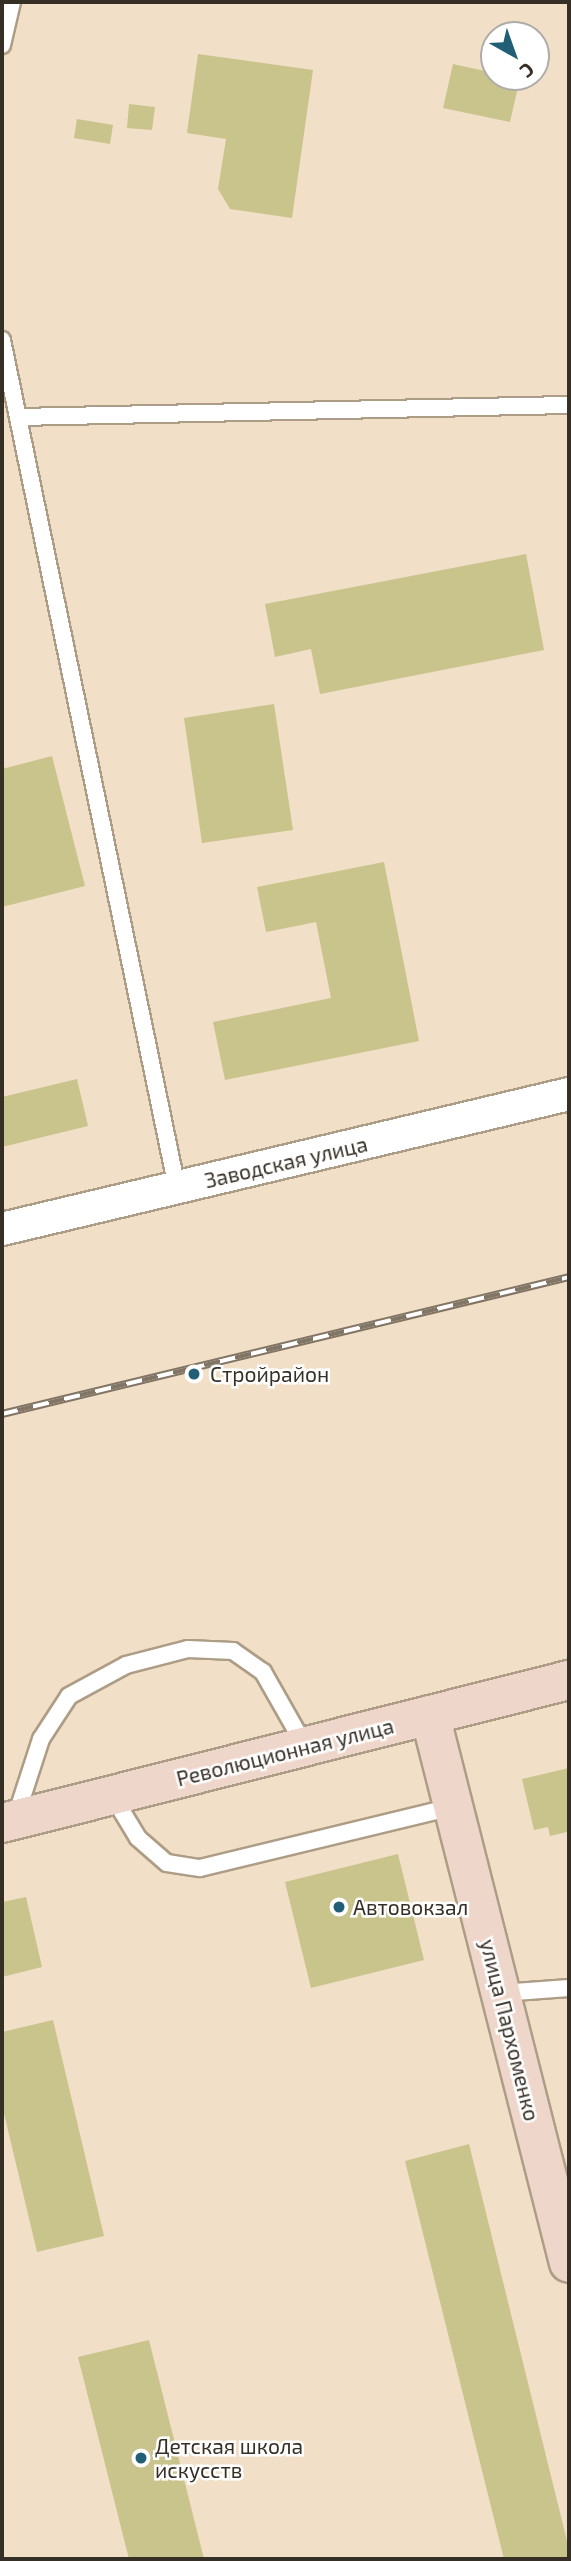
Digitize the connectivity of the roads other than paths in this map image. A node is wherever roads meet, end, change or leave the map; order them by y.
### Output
1 (12, 2) edge
2 (2, 45) edge
3 (2, 340) edge
4 (569, 405) edge
5 (18, 417) junction
6 (569, 1094) edge
7 (177, 1188) junction
8 (2, 1230) edge
9 (569, 1680) edge
10 (430, 1715) junction
11 (305, 1746) junction
12 (112, 1795) junction
13 (453, 1807) junction
14 (8, 1821) edge
15 (569, 1988) edge
16 (501, 1993) junction
17 (569, 2263) edge

1 - 2 lane
3 - 5 lane
4 - 5 lane
5 - 7 lane
6 - 7 street, Заводская улица
7 - 8 street, Заводская улица
9 - 10 street, Революционная улица
10 - 11 street, Революционная улица
10 - 13 street, улица Пархоменко
11 - 12 street, Революционная улица
11 - 14 lane
12 - 13 lane
12 - 14 street, Революционная улица
13 - 16 street, улица Пархоменко
15 - 16 lane
16 - 17 street, улица Пархоменко

